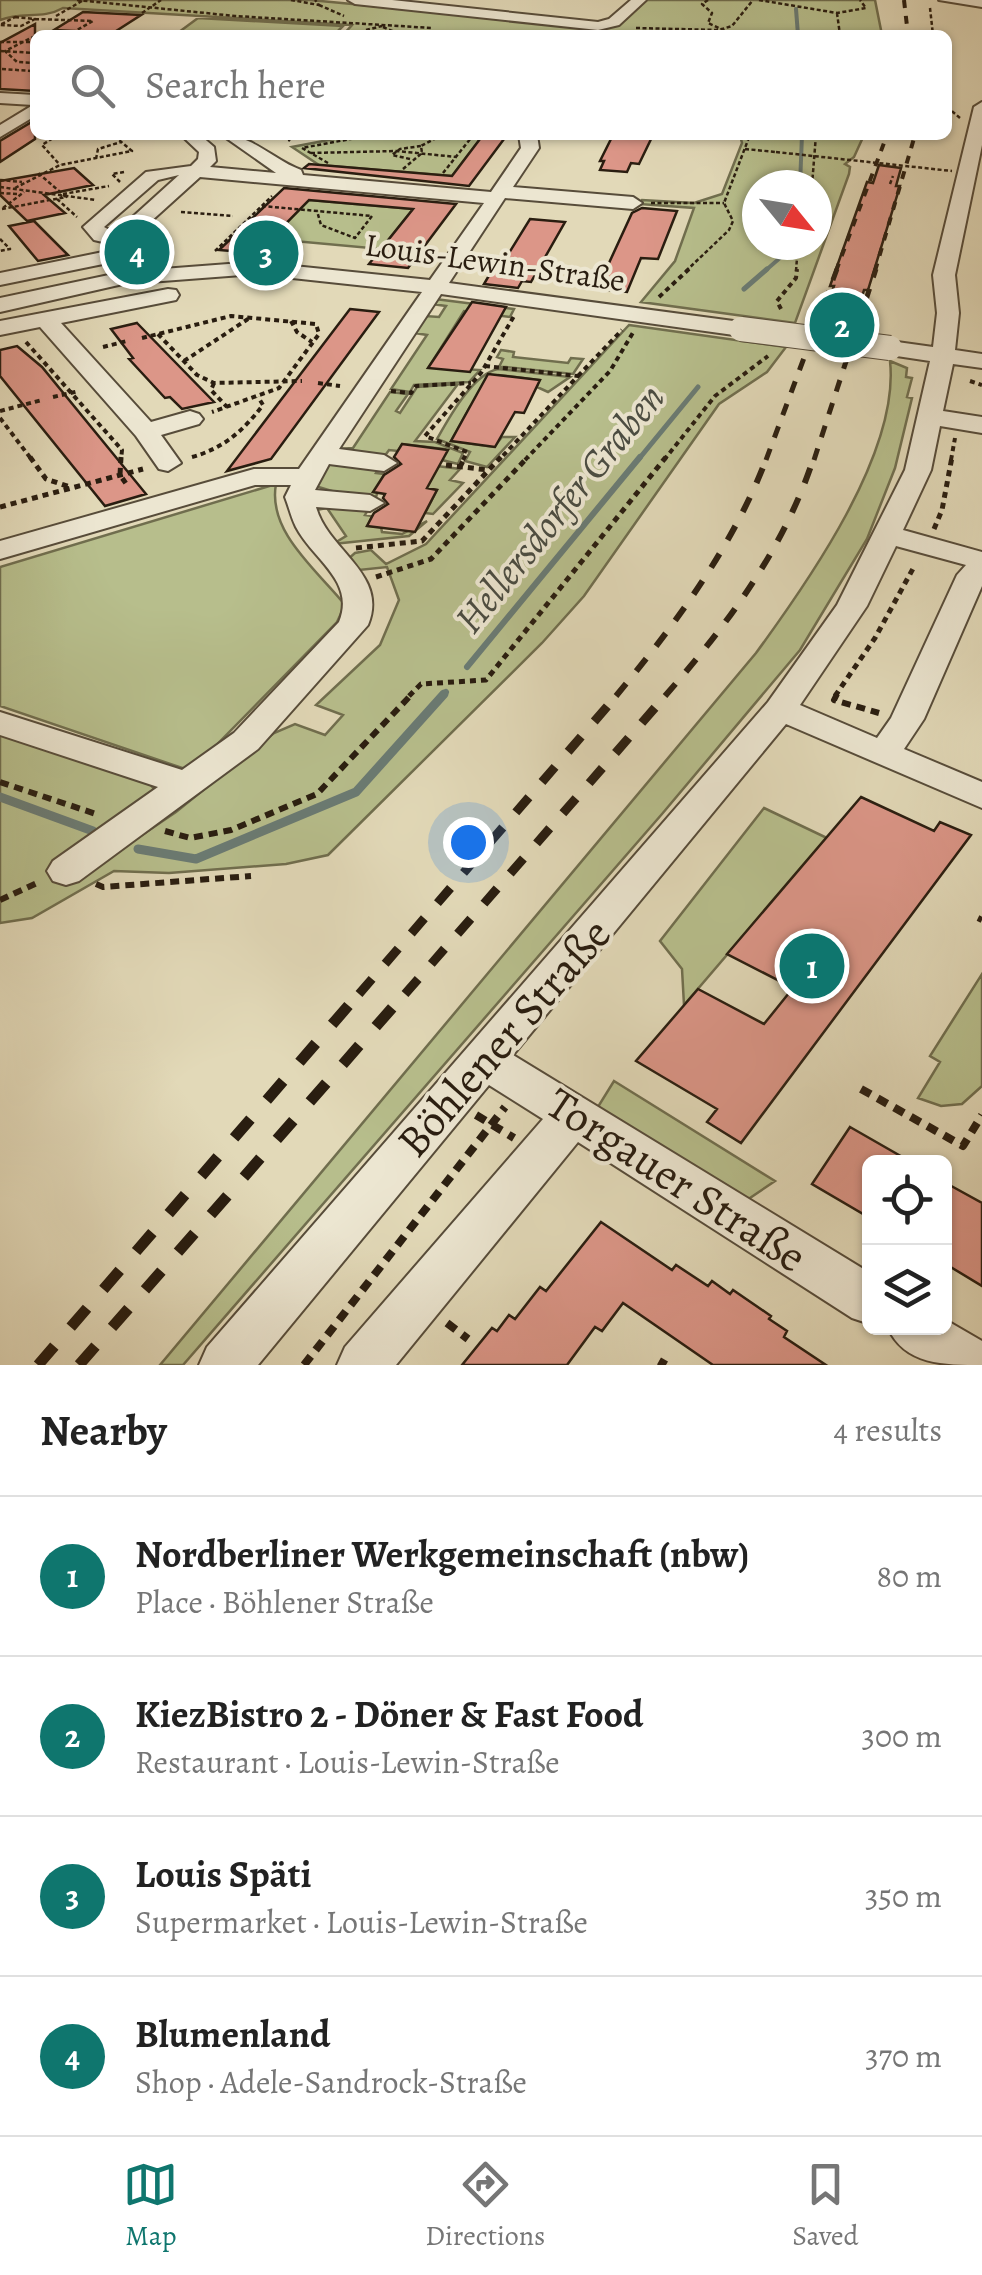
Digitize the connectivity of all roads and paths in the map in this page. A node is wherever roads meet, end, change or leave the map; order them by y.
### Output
1 (76, 0) edge
2 (84, 0) edge
3 (291, 0) edge
4 (315, 0) edge
5 (355, 0) edge
6 (530, 0) edge
7 (640, 0) edge
8 (708, 0) edge
9 (752, 0) edge
10 (759, 0) edge
11 (808, 0) edge
12 (860, 0) edge
13 (929, 2) edge
14 (946, 2) edge
15 (982, 3) edge
16 (157, 4) edge
17 (814, 8) junction
18 (837, 13) junction
19 (142, 14) dead end
20 (512, 15) junction
21 (57, 16) junction
22 (35, 19) junction
23 (369, 24) dead end
24 (0, 25) edge
25 (608, 25) junction
26 (382, 26) dead end
27 (51, 28) dead end
28 (441, 29) dead end
29 (723, 29) junction
30 (47, 30) edge
31 (78, 30) edge
32 (366, 30) joint
33 (839, 30) edge
34 (932, 30) edge
35 (30, 38) edge
36 (1, 39) edge
37 (21, 42) junction
38 (30, 42) edge
39 (2, 51) edge
40 (30, 54) edge
41 (16, 61) junction
42 (30, 62) edge
43 (1, 69) edge
44 (30, 72) edge
45 (0, 98) edge
46 (30, 100) edge
47 (982, 107) edge
48 (30, 113) edge
49 (0, 132) edge
50 (51, 140) edge
51 (119, 140) edge
52 (196, 140) edge
53 (239, 140) edge
54 (342, 140) edge
55 (432, 140) edge
56 (470, 140) edge
57 (529, 140) edge
58 (745, 140) edge
59 (816, 140) edge
60 (121, 142) junction
61 (421, 146) junction
62 (744, 149) junction
63 (396, 150) junction
64 (309, 153) junction
65 (422, 153) junction
66 (96, 158) junction
67 (457, 158) junction
68 (410, 159) junction
69 (344, 164) dead end
70 (60, 165) junction
71 (417, 170) dead end
72 (813, 170) edge
73 (197, 172) junction
74 (432, 172) dead end
75 (38, 173) junction
76 (892, 176) dead end
77 (298, 178) junction
78 (24, 182) junction
79 (890, 184) dead end
80 (965, 184) edge
81 (0, 187) edge
82 (15, 188) junction
83 (22, 193) junction
84 (122, 193) junction
85 (498, 195) junction
86 (64, 196) junction
87 (57, 198) junction
88 (633, 203) joint
89 (724, 203) junction
90 (262, 206) junction
91 (1, 210) edge
92 (317, 211) junction
93 (177, 212) dead end
94 (78, 218) dead end
95 (249, 218) junction
96 (0, 239) edge
97 (440, 242) dead end
98 (464, 244) junction
99 (164, 245) dead end
100 (116, 248) junction
101 (151, 250) dead end
102 (0, 251) edge
103 (229, 254) dead end
104 (797, 260) edge
105 (124, 278) junction
106 (0, 280) edge
107 (428, 296) junction
108 (652, 302) dead end
109 (0, 305) edge
110 (518, 309) dead end
111 (784, 316) dead end
112 (250, 317) junction
113 (46, 319) junction
114 (291, 321) junction
115 (640, 323) dead end
116 (627, 324) dead end
117 (6, 327) edge
118 (158, 334) junction
119 (142, 338) dead end
120 (982, 338) edge
121 (126, 341) dead end
122 (312, 342) junction
123 (774, 342) dead end
124 (498, 343) junction
125 (944, 344) junction
126 (104, 347) dead end
127 (509, 347) dead end
128 (184, 361) junction
129 (485, 366) junction
130 (976, 371) edge
131 (578, 376) junction
132 (284, 380) junction
133 (302, 381) dead end
134 (214, 383) junction
135 (472, 383) junction
136 (982, 386) edge
137 (367, 388) junction
138 (42, 400) dead end
139 (226, 407) junction
140 (0, 411) edge
141 (0, 418) edge
142 (190, 420) joint
143 (957, 421) edge
144 (146, 432) junction
145 (166, 458) dead end
146 (384, 463) dead end
147 (446, 465) dead end
148 (460, 467) junction
149 (490, 470) junction
150 (309, 476) junction
151 (126, 485) dead end
152 (72, 487) dead end
153 (370, 503) dead end
154 (890, 535) junction
155 (926, 544) junction
156 (0, 550) edge
157 (325, 551) junction
158 (982, 564) edge
159 (354, 583) junction
160 (780, 709) junction
161 (906, 722) junction
162 (0, 724) edge
163 (884, 753) junction
164 (0, 782) edge
165 (189, 785) junction
166 (982, 796) edge
167 (135, 824) junction
168 (66, 871) junction
169 (252, 876) dead end
170 (0, 900) edge
171 (483, 1059) junction
172 (526, 1082) junction
173 (861, 1089) dead end
174 (448, 1100) junction
175 (982, 1115) edge
176 (572, 1117) junction
177 (492, 1124) junction
178 (540, 1154) junction
179 (862, 1295) edge
180 (925, 1335) edge
181 (225, 1365) edge
182 (304, 1365) edge
183 (363, 1365) edge
184 (974, 1365) edge

1 - 2 path
2 - 16 path
2 - 21 path
3 - 4 path
5 - 20 street
6 - 20 street
7 - 25 street
8 - 29 path
9 - 29 path
10 - 17 path
11 - 17 path
12 - 18 path
13 - 34 path
14 - 15 street
16 - 19 path
16 - 28 path
17 - 18 path
18 - 33 path
20 - 25 street
21 - 22 path
21 - 31 path
22 - 24 path
22 - 24 path
23 - 32 path
25 - 29 path
26 - 32 path
27 - 30 path
35 - 37 path
36 - 37 path
37 - 38 path
37 - 39 path
39 - 40 path
39 - 41 path
41 - 42 path
41 - 43 path
43 - 44 path
45 - 46 street
47 - 80 street, Böhlener Straße
48 - 49 street
50 - 70 path
51 - 60 path
52 - 73 street
53 - 77 street
54 - 64 path
55 - 61 path
56 - 67 path
57 - 85 street
58 - 62 path
59 - 72 path
60 - 66 path
60 - 66 path
61 - 63 path
61 - 65 path
62 - 80 path, bridge
62 - 89 path
63 - 64 path
63 - 65 path
63 - 68 path
64 - 69 path
65 - 67 path
65 - 68 path
66 - 70 path
67 - 74 path
68 - 71 path
70 - 75 path
73 - 77 street
73 - 84 street
73 - 100 street
75 - 78 path
75 - 86 path
76 - 79 path
77 - 85 street
77 - 90 path
78 - 81 path
78 - 82 path
80 - 125 street, Böhlener Straße
81 - 82 path
81 - 83 path
82 - 83 path
83 - 86 path
83 - 91 path
84 - 86 path
84 - 86 path
84 - 100 street
85 - 88 street
85 - 98 street
86 - 87 path
87 - 91 path
87 - 94 path
88 - 89 path
89 - 108 path
90 - 92 path
90 - 95 path
92 - 92 path
93 - 95 path
95 - 103 path
96 - 102 path
97 - 98 street
98 - 107 street
99 - 101 path
100 - 105 street
100 - 106 street
104 - 111 path
105 - 107 street, Louis-Lewin-Straße
105 - 109 street, Louis-Lewin-Straße
107 - 113 street, Louis-Lewin-Straße
107 - 125 street, Louis-Lewin-Straße, bridge
107 - 137 street
110 - 124 path
112 - 114 path
112 - 118 path
112 - 128 path
113 - 117 street, Louis-Lewin-Straße
113 - 144 street
114 - 122 path
114 - 122 path
115 - 159 path
116 - 131 path
117 - 151 path
118 - 119 path
118 - 128 path
120 - 125 street, Louis-Lewin-Straße
121 - 126 path
122 - 132 path
123 - 167 path
124 - 127 path
124 - 129 path
125 - 130 street, Louis-Lewin-Straße
125 - 143 street, Böhlener Straße
128 - 134 path
129 - 131 path
129 - 135 path
130 - 136 path
131 - 149 path
132 - 133 path
132 - 134 path
132 - 139 path
134 - 139 path
135 - 137 path
135 - 148 path
137 - 150 street
138 - 140 path
139 - 142 path
141 - 152 path
142 - 144 street
143 - 154 street, Böhlener Straße
143 - 155 path
144 - 145 street
146 - 150 street
147 - 148 path
148 - 149 path
149 - 157 path
150 - 153 street
150 - 156 street
150 - 157 street
154 - 155 street
154 - 160 street, Böhlener Straße
155 - 158 street
155 - 161 path
157 - 159 street
158 - 161 street
159 - 165 street
160 - 163 street
160 - 171 street, Böhlener Straße
161 - 163 street
162 - 165 street
163 - 166 street
164 - 167 path
165 - 167 street
167 - 168 street
168 - 169 path
168 - 170 path
171 - 172 street, Torgauer Straße
171 - 174 street, Böhlener Straße
172 - 176 street, Torgauer Straße
172 - 177 path
173 - 175 path
174 - 177 path
174 - 181 street, Böhlener Straße
176 - 178 street
176 - 179 street, Torgauer Straße
177 - 178 path
177 - 182 path
178 - 183 street
180 - 184 street

